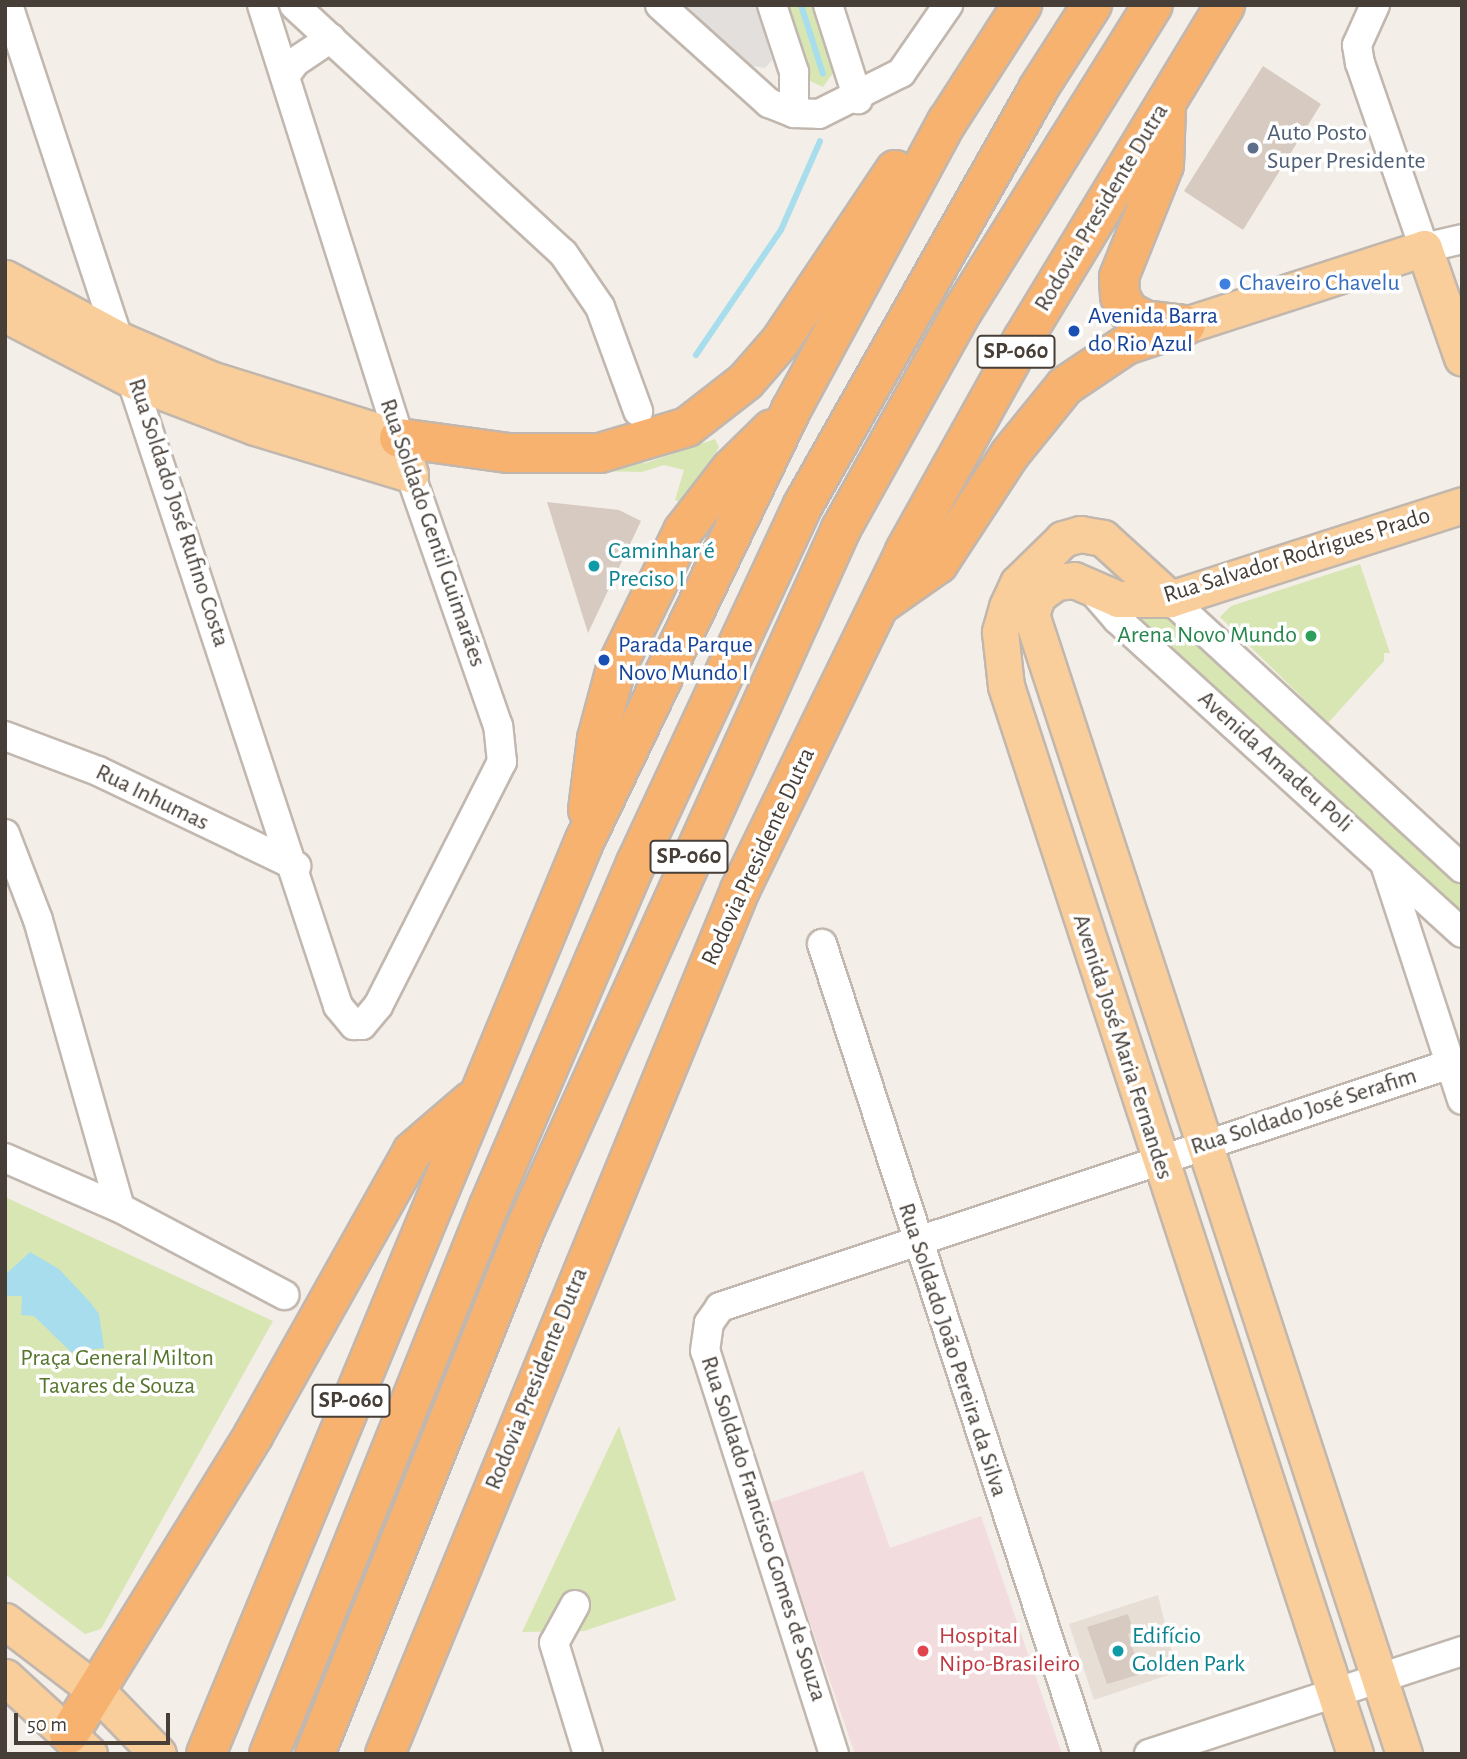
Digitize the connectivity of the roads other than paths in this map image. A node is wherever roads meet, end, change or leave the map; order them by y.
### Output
1 (8, 5) edge
2 (262, 5) edge
3 (294, 5) edge
4 (660, 5) edge
5 (772, 5) edge
6 (828, 5) edge
7 (948, 5) edge
8 (1022, 5) edge
9 (1092, 5) edge
10 (1153, 5) edge
11 (1224, 5) edge
12 (1375, 5) edge
13 (331, 38) junction
14 (285, 76) junction
15 (858, 99) junction
16 (1166, 102) junction
17 (794, 113) junction
18 (947, 122) junction
19 (1462, 239) edge
20 (1424, 248) junction
21 (5, 278) edge
22 (5, 314) edge
23 (1186, 325) junction
24 (120, 340) junction
25 (1462, 358) edge
26 (134, 381) junction
27 (638, 411) dead end
28 (404, 456) junction
29 (1462, 505) edge
30 (1091, 589) junction
31 (1170, 599) junction
32 (877, 607) junction
33 (1047, 673) junction
34 (1006, 686) junction
35 (5, 736) edge
36 (5, 834) edge
37 (1384, 861) junction
38 (296, 866) junction
39 (1462, 868) edge
40 (5, 897) edge
41 (38, 920) junction
42 (1462, 933) edge
43 (822, 944) dead end
44 (1416, 960) junction
45 (348, 1021) joint
46 (1450, 1064) junction
47 (476, 1096) junction
48 (1462, 1100) edge
49 (1204, 1144) junction
50 (5, 1158) edge
51 (1160, 1159) junction
52 (120, 1208) junction
53 (916, 1241) junction
54 (284, 1296) dead end
55 (720, 1307) joint
56 (575, 1605) dead end
57 (5, 1621) edge
58 (1462, 1651) edge
59 (5, 1677) edge
60 (1379, 1679) junction
61 (98, 1692) junction
62 (1335, 1693) junction
63 (79, 1744) edge
64 (155, 1750) edge
65 (206, 1754) edge
66 (269, 1754) edge
67 (314, 1754) edge
68 (385, 1754) edge
69 (588, 1754) edge
70 (834, 1754) edge
71 (1086, 1754) edge
72 (1149, 1754) edge
73 (1355, 1754) edge
74 (1404, 1754) edge

1 - 24 street, Rua Soldado José Rufino Costa
2 - 14 street, Rua Soldado Gentil Guimarães
3 - 13 street
4 - 17 street
5 - 17 street
6 - 15 street
7 - 15 street
8 - 18 highway
9 - 66 highway, SP-060
10 - 67 highway, SP-060
11 - 16 highway, Rodovia Presidente Dutra / SP-060
12 - 20 street
13 - 14 street
13 - 27 street
14 - 28 street, Rua Soldado Gentil Guimarães
15 - 17 street
16 - 23 highway
16 - 32 highway, Rodovia Presidente Dutra / SP-060
18 - 28 highway
18 - 47 highway, SP-060
19 - 20 street
20 - 23 main road
20 - 25 main road
21 - 24 main road
22 - 26 main road
23 - 32 highway
24 - 26 street, Rua Soldado José Rufino Costa
24 - 28 main road
26 - 28 main road
26 - 38 street, Rua Soldado José Rufino Costa
28 - 45 street, Rua Soldado Gentil Guimarães
29 - 31 main road, Rua Salvador Rodrigues Prado
30 - 31 main road, Rua Salvador Rodrigues Prado
30 - 33 main road, Avenida José Maria Fernandes
30 - 37 street, Avenida Amadeu Poli
31 - 34 main road, Avenida José Maria Fernandes
31 - 39 street, Avenida Amadeu Poli
32 - 68 highway, Rodovia Presidente Dutra / SP-060
33 - 34 main road
33 - 49 main road, Avenida José Maria Fernandes
34 - 51 main road, Avenida José Maria Fernandes
35 - 38 street, Rua Inhumas
36 - 41 street
37 - 42 street, Avenida Amadeu Poli
37 - 44 street
38 - 45 street, Rua Soldado José Rufino Costa
40 - 41 street
41 - 52 street
42 - 44 street
43 - 53 street, Rua Soldado João Pereira da Silva
44 - 46 street
46 - 48 street
46 - 49 street, Rua Soldado José Serafim
47 - 61 highway
47 - 65 highway, SP-060
49 - 51 street, Rua Soldado José Serafim
49 - 60 main road, Avenida José Maria Fernandes
50 - 52 street
51 - 53 street, Rua Soldado José Serafim
51 - 62 main road, Avenida José Maria Fernandes
52 - 54 street
53 - 55 street, Rua Soldado José Serafim
53 - 71 street, Rua Soldado João Pereira da Silva
55 - 70 street, Rua Soldado Francisco Gomes de Souza
56 - 69 street
57 - 61 main road
58 - 60 street
59 - 63 main road
60 - 62 street
60 - 74 main road, Avenida José Maria Fernandes
61 - 63 highway
61 - 64 main road
62 - 72 street
62 - 73 main road, Avenida José Maria Fernandes

